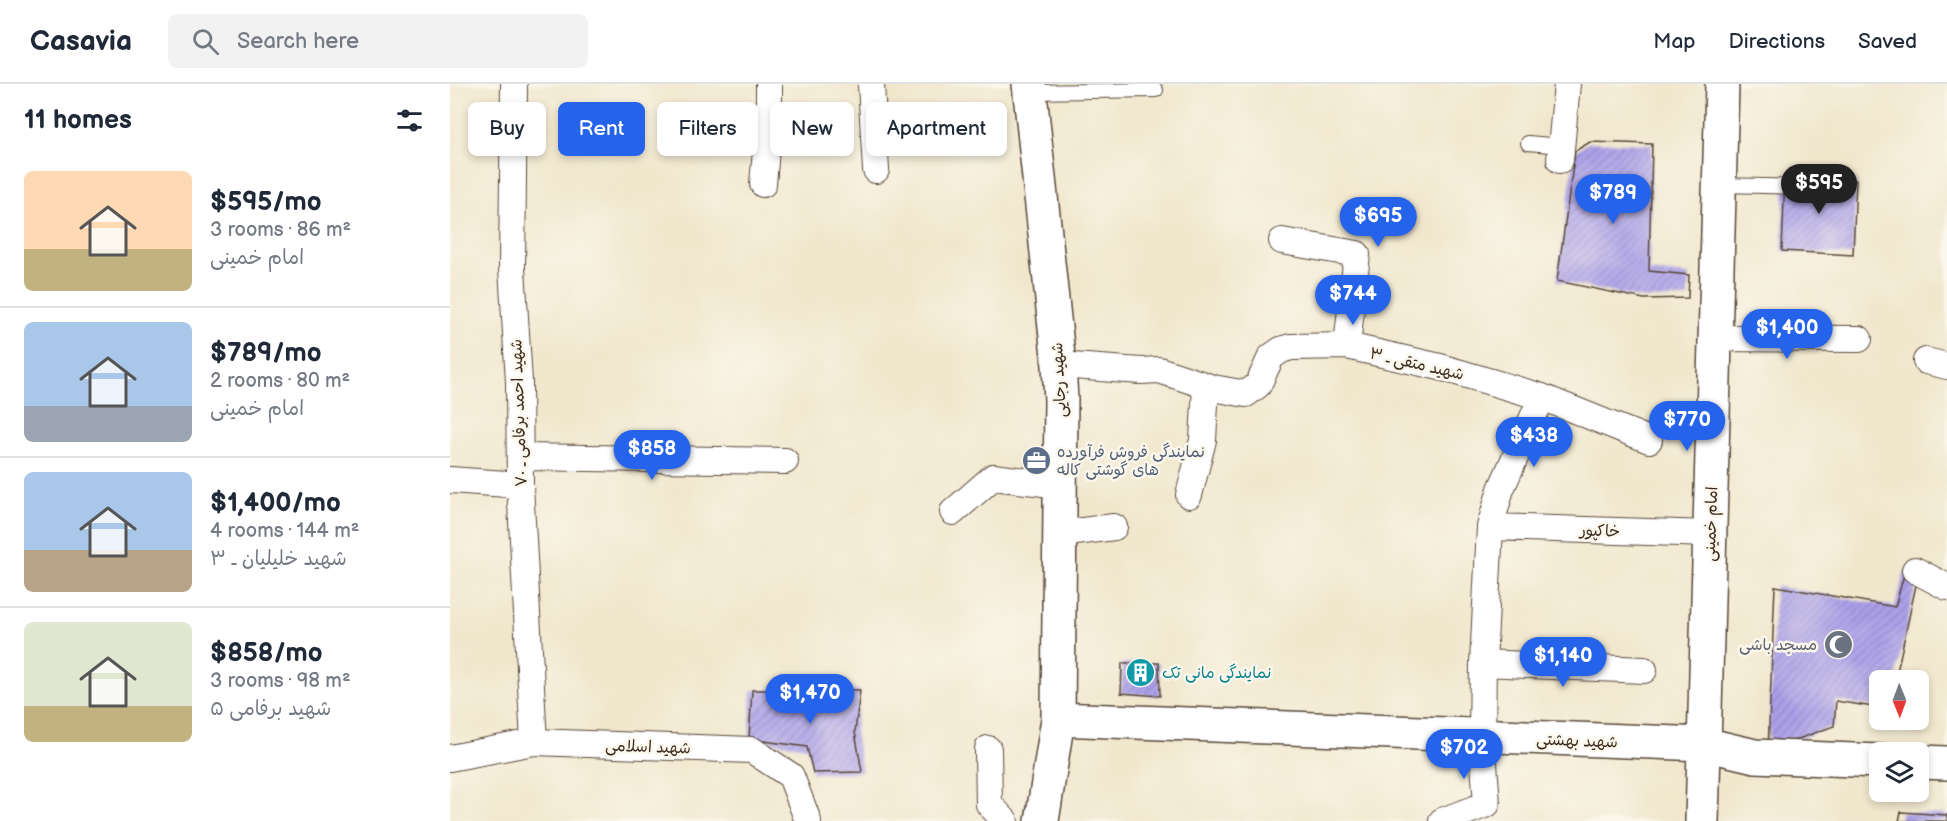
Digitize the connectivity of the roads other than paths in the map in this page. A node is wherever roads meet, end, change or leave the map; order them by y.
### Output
1 (514, 84) edge
2 (769, 84) edge
3 (871, 84) edge
4 (1567, 84) edge
5 (1722, 84) edge
6 (1029, 88) edge
7 (1156, 90) dead end
8 (1528, 143) dead end
9 (1561, 153) joint
10 (876, 170) dead end
11 (763, 184) dead end
12 (1719, 185) junction
13 (1845, 188) dead end
14 (1282, 241) dead end
15 (1715, 338) junction
16 (1859, 339) dead end
17 (1347, 346) junction
18 (1059, 364) junction
19 (1206, 386) junction
20 (1542, 397) junction
21 (1649, 440) dead end
22 (520, 457) junction
23 (785, 461) dead end
24 (450, 480) edge
25 (520, 485) junction
26 (1060, 485) junction
27 (1189, 495) dead end
28 (953, 512) dead end
29 (1114, 527) dead end
30 (1490, 527) junction
31 (1060, 534) junction
32 (1710, 534) junction
33 (1915, 570) dead end
34 (1947, 587) edge
35 (1483, 663) junction
36 (1644, 670) dead end
37 (1058, 719) junction
38 (1482, 737) junction
39 (534, 742) junction
40 (1704, 744) junction
41 (988, 749) dead end
42 (450, 758) edge
43 (1869, 761) edge
44 (1929, 763) edge
45 (1947, 764) edge
46 (808, 821) edge
47 (1005, 821) edge
48 (1042, 821) edge
49 (1442, 821) edge
50 (1702, 821) edge

1 - 22 street, شهید احمد برفامی ـ ۷۰
2 - 11 street
3 - 10 street
4 - 9 street
5 - 12 street, امام خمینی
6 - 7 lane
6 - 18 street, شهید رجایی
8 - 9 lane
12 - 13 lane
12 - 15 street, امام خمینی
14 - 17 street
15 - 16 street
15 - 32 street, امام خمینی
17 - 19 street, شهید متقی ـ ۳
17 - 20 street, شهید متقی ـ ۳
18 - 19 street, شهید متقی ـ ۳
18 - 26 street, شهید رجایی
19 - 27 street
20 - 21 street, شهید متقی ـ ۳
20 - 30 street
22 - 23 street
22 - 25 street, شهید احمد برفامی ـ ۷۰
24 - 25 street
25 - 39 street, شهید احمد برفامی ـ ۷۰
26 - 28 street
26 - 31 street, شهید رجایی
29 - 31 street
30 - 32 street, خاکپور
30 - 35 street
31 - 37 street, شهید رجایی
32 - 40 street, امام خمینی
33 - 34 street
35 - 36 street
35 - 38 street
37 - 38 street, شهید بهشتی
37 - 48 street, شهید رجایی
38 - 40 street, شهید بهشتی
38 - 49 street
39 - 42 street, شهید اسلامی
39 - 46 street, شهید اسلامی
40 - 43 street, شهید بهشتی
40 - 50 street, امام خمینی
41 - 47 street
44 - 45 street

